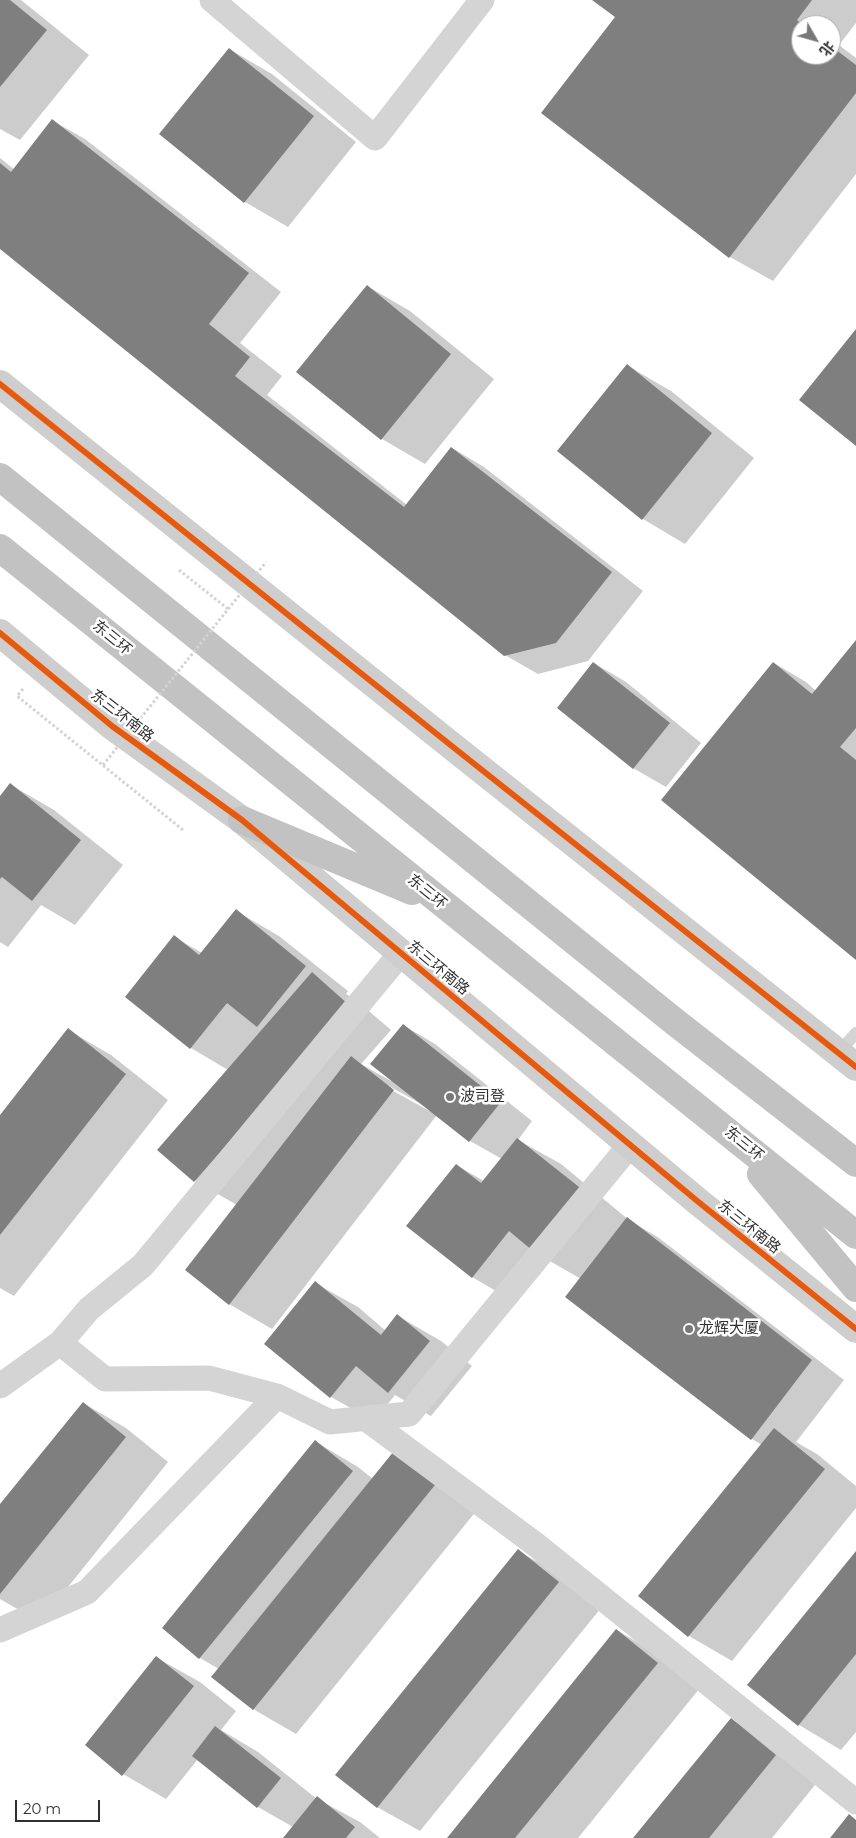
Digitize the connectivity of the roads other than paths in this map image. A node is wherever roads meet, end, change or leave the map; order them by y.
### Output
1 (212, 0) edge
2 (482, 0) edge
3 (0, 384) edge
4 (0, 477) edge
5 (0, 548) edge
6 (0, 633) edge
7 (242, 820) junction
8 (442, 904) junction
9 (401, 953) junction
10 (850, 1051) edge
11 (724, 1128) junction
12 (630, 1145) junction
13 (856, 1163) edge
14 (856, 1235) edge
15 (856, 1288) edge
16 (856, 1329) edge
17 (60, 1343) junction
18 (0, 1386) edge
19 (277, 1396) junction
20 (365, 1418) junction
21 (0, 1630) edge
22 (856, 1802) edge

1 - 2 street
3 - 10 street
4 - 13 highway
5 - 8 highway, 东三环
6 - 7 street, 东三环南路
7 - 8 highway
7 - 9 street, 东三环南路
8 - 11 highway, 东三环
9 - 12 street, 东三环南路
9 - 17 street
11 - 14 highway, 东三环
11 - 15 highway
12 - 16 street, 东三环南路
12 - 20 street
17 - 18 street
17 - 19 street
19 - 20 street
19 - 21 street
20 - 22 street

